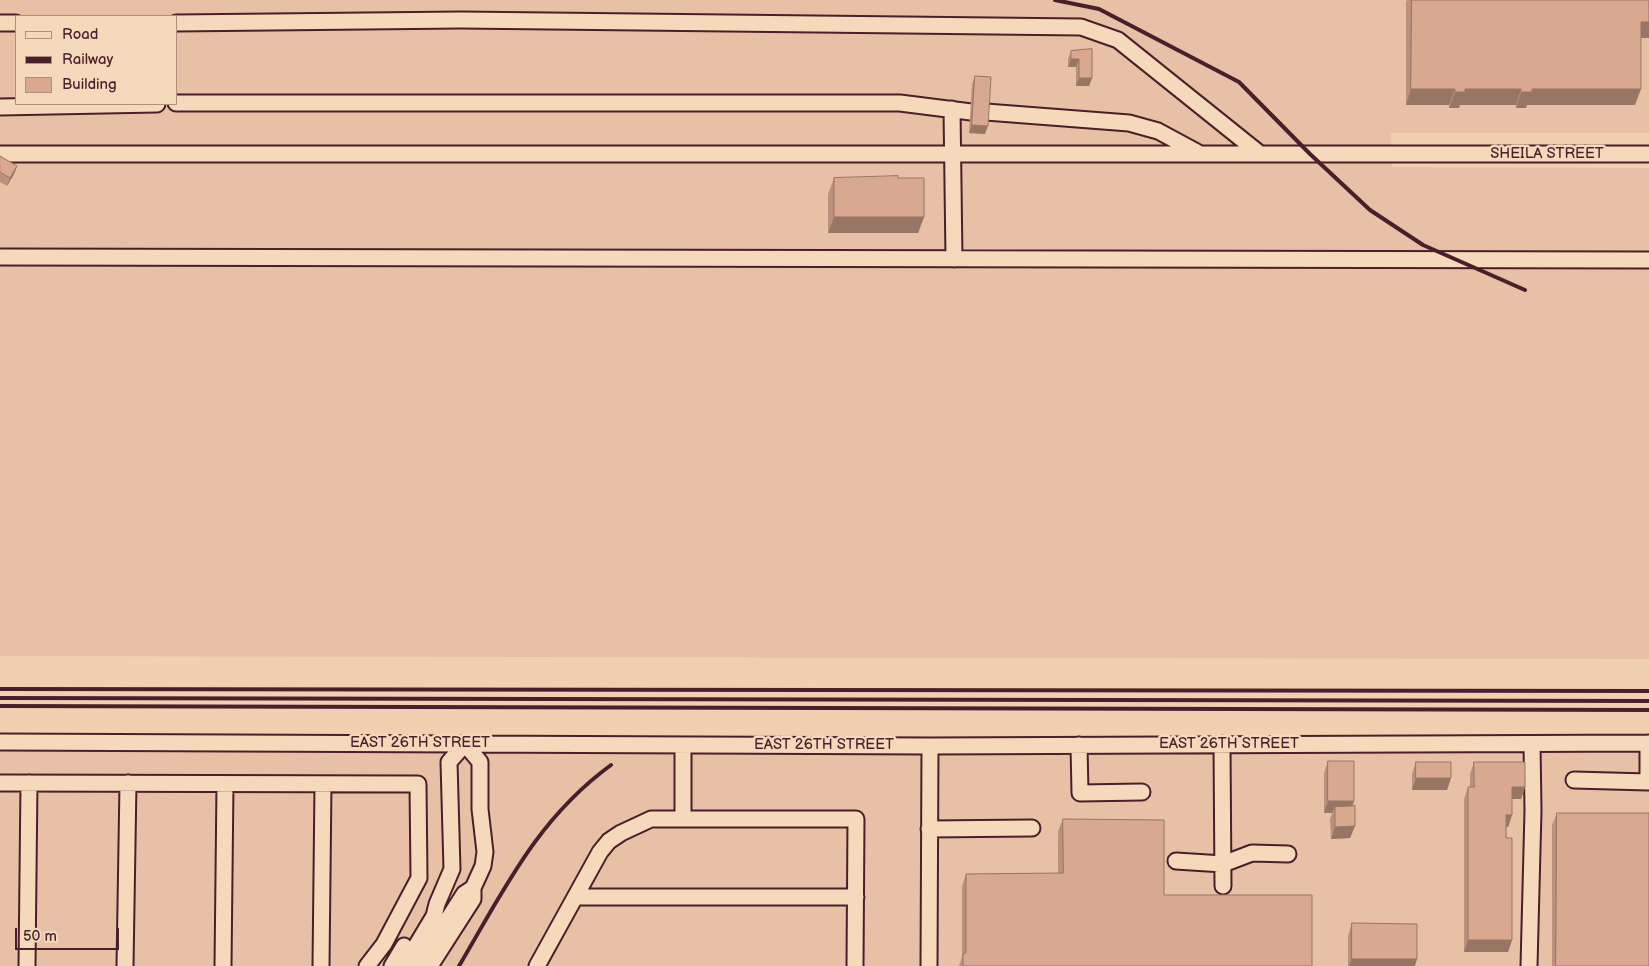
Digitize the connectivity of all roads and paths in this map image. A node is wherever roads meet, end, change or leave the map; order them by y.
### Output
1 (0, 23) edge
2 (15, 23) edge
3 (178, 23) edge
4 (178, 104) edge
5 (104, 105) edge
6 (0, 107) edge
7 (952, 109) junction
8 (971, 112) edge
9 (986, 112) edge
10 (1199, 153) junction
11 (1259, 153) junction
12 (0, 154) edge
13 (953, 154) junction
14 (1649, 154) edge
15 (0, 257) edge
16 (954, 260) junction
17 (1649, 260) edge
18 (0, 742) edge
19 (465, 744) junction
20 (683, 744) junction
21 (1222, 744) junction
22 (1532, 744) junction
23 (1649, 744) edge
24 (1079, 745) junction
25 (930, 746) junction
26 (1574, 780) dead end
27 (1648, 782) edge
28 (0, 783) edge
29 (29, 783) junction
30 (128, 783) junction
31 (225, 784) junction
32 (324, 784) junction
33 (1142, 792) dead end
34 (683, 819) junction
35 (1032, 828) dead end
36 (929, 829) junction
37 (1288, 854) dead end
38 (1176, 862) dead end
39 (1223, 864) junction
40 (1223, 886) dead end
41 (473, 888) junction
42 (575, 897) junction
43 (856, 897) junction
44 (437, 904) junction
45 (27, 966) edge
46 (125, 966) edge
47 (223, 966) edge
48 (321, 966) edge
49 (367, 966) edge
50 (392, 966) edge
51 (404, 966) edge
52 (418, 966) edge
53 (430, 966) edge
54 (537, 966) edge
55 (855, 966) edge
56 (929, 966) edge
57 (1528, 966) edge

1 - 2 street
3 - 11 street
4 - 7 street
5 - 6 street
7 - 8 street
7 - 13 street
9 - 10 street
10 - 11 street, SHEILA STREET
10 - 13 street, SHEILA STREET
11 - 14 street, SHEILA STREET
12 - 13 street, SHEILA STREET
13 - 16 street
15 - 16 street
16 - 17 street
18 - 19 street, EAST 26TH STREET
19 - 20 street, EAST 26TH STREET
19 - 41 street
19 - 44 street
20 - 25 street, EAST 26TH STREET
20 - 34 street
21 - 22 street, EAST 26TH STREET
21 - 24 street, EAST 26TH STREET
21 - 39 street
22 - 23 street, EAST 26TH STREET
22 - 57 street
23 - 27 street
24 - 25 street, EAST 26TH STREET
24 - 33 street
25 - 36 street
26 - 27 street
28 - 29 street
29 - 30 street
29 - 45 street
30 - 31 street
30 - 46 street
31 - 32 street
31 - 47 street
32 - 48 street
32 - 49 street
34 - 42 street
34 - 43 street
35 - 36 street
36 - 56 street
37 - 39 street
38 - 39 street
39 - 40 street
41 - 52 street
41 - 53 street
42 - 43 street
42 - 54 street
43 - 55 street
44 - 50 street
44 - 51 street

